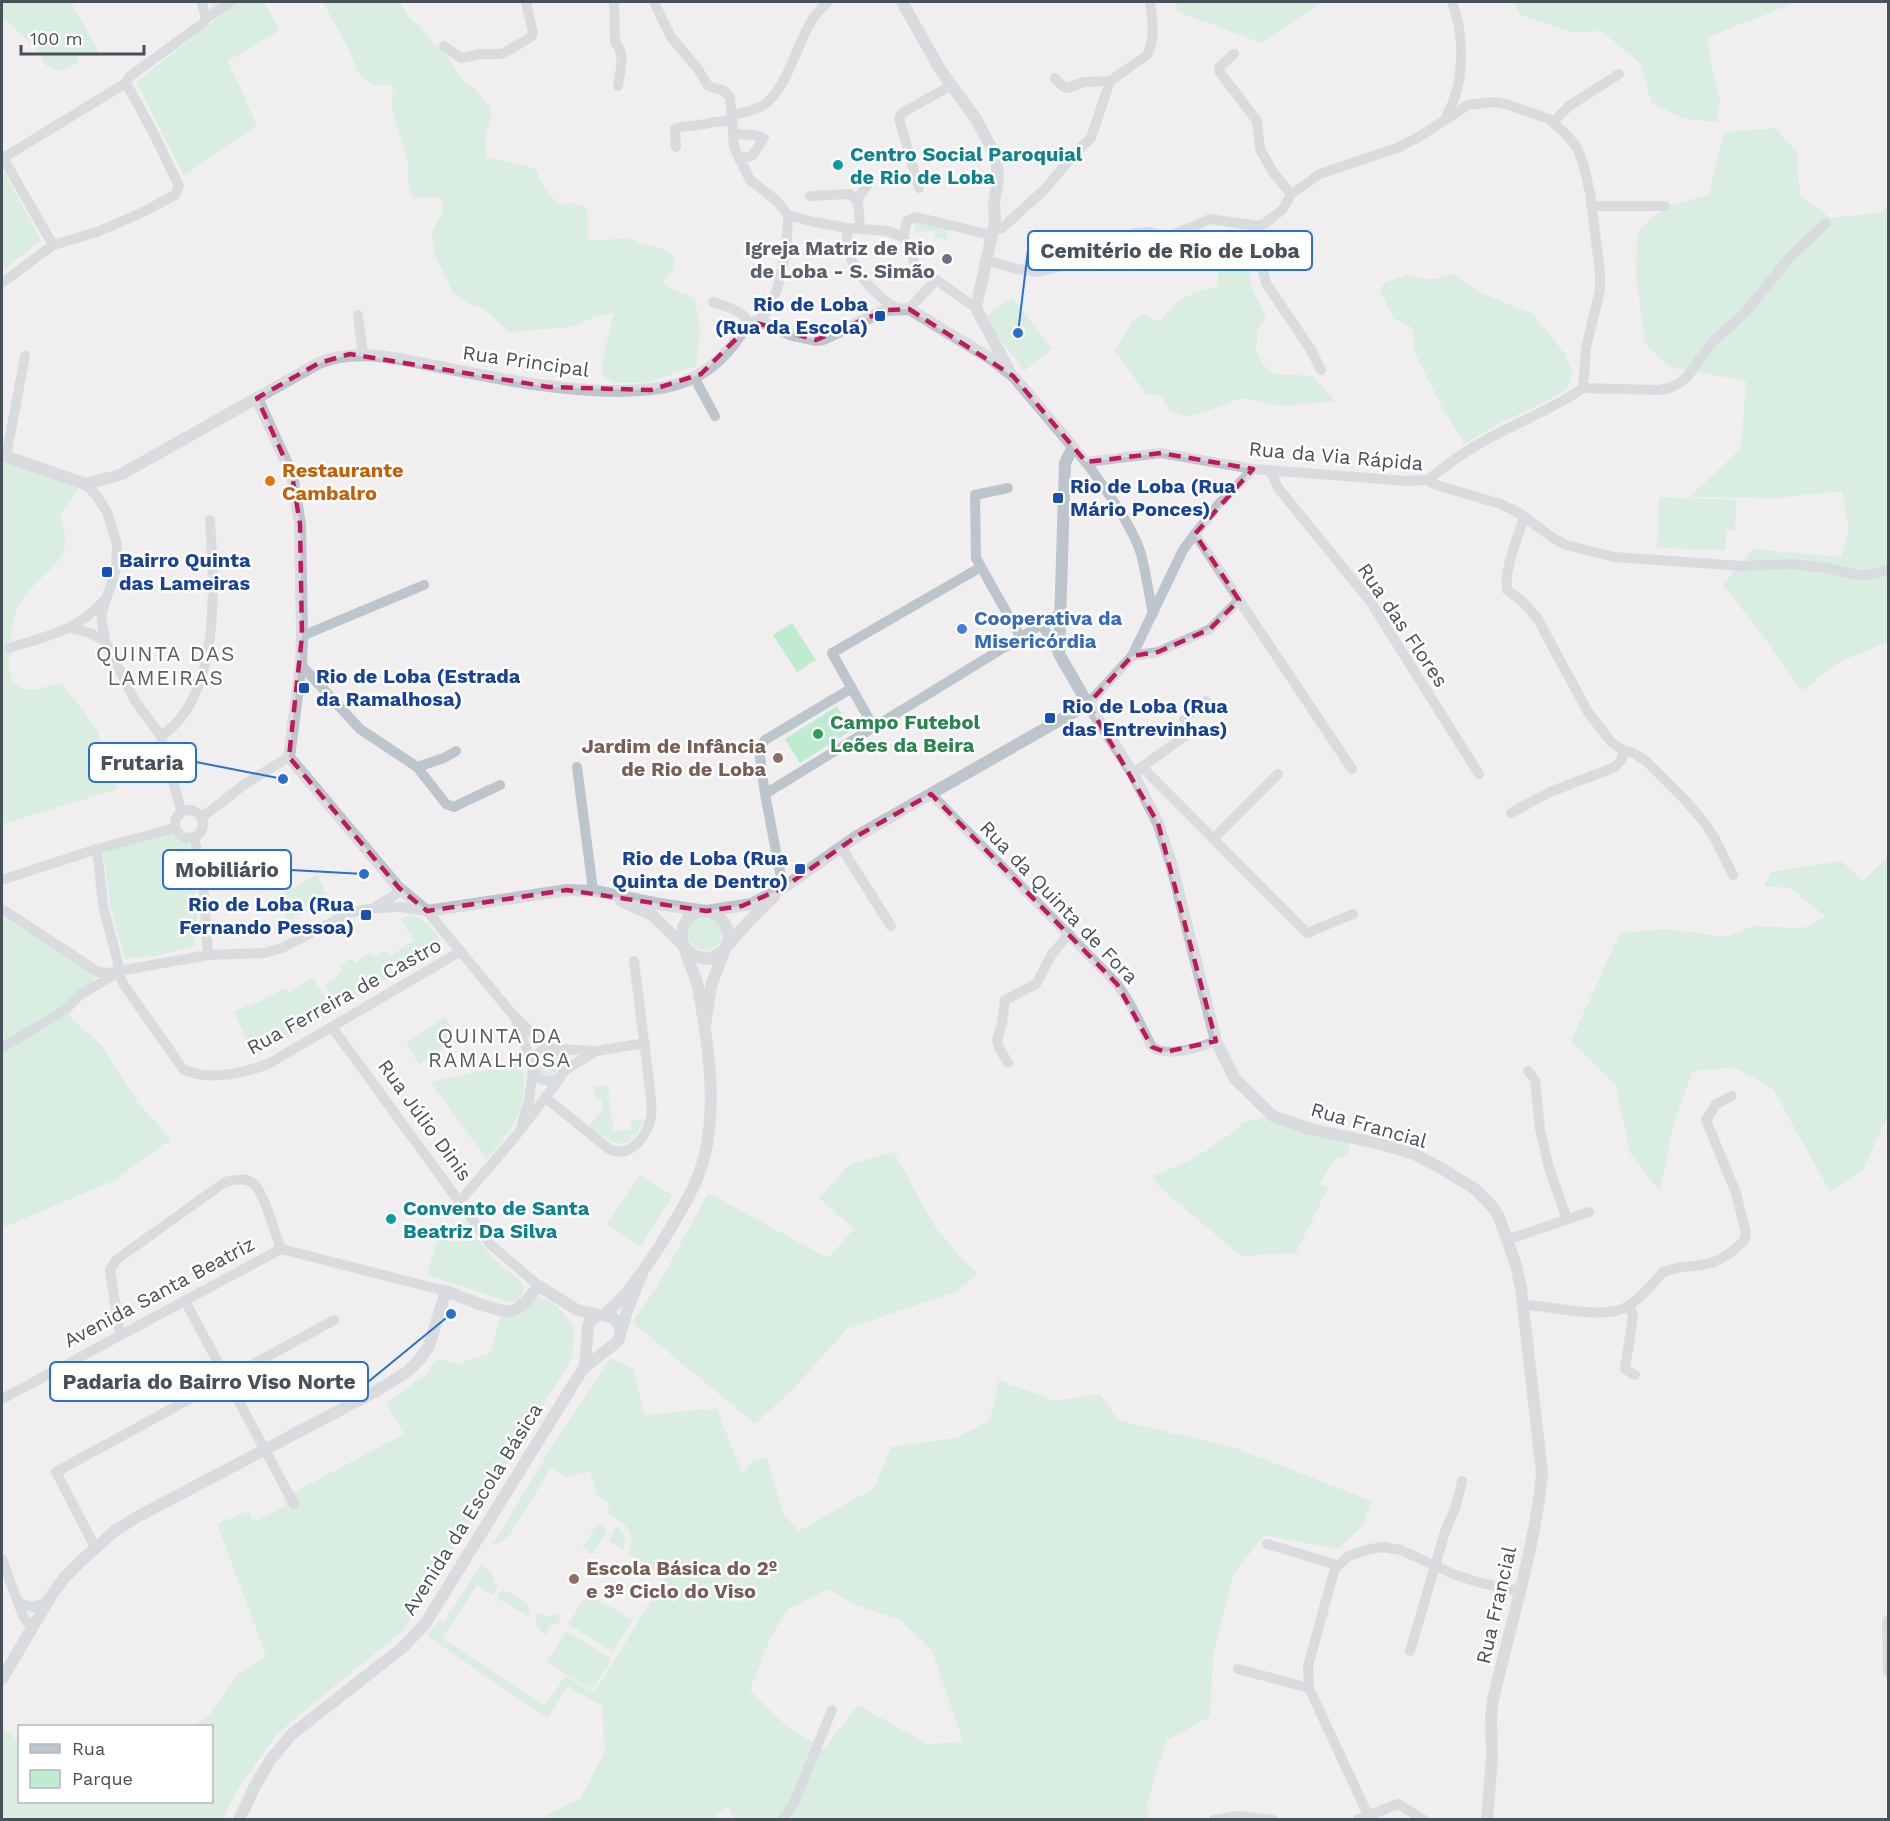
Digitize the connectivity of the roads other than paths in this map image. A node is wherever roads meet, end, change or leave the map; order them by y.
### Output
1 (202, 2) edge
2 (231, 2) edge
3 (526, 2) edge
4 (614, 2) edge
5 (654, 2) edge
6 (828, 2) edge
7 (902, 2) edge
8 (1452, 2) edge
9 (1150, 3) edge
10 (206, 18) junction
11 (444, 46) dead end
12 (1234, 54) dead end
13 (1619, 74) dead end
14 (1055, 78) dead end
15 (1110, 81) junction
16 (126, 83) junction
17 (618, 86) dead end
18 (950, 86) junction
19 (733, 118) junction
20 (1446, 118) junction
21 (1553, 122) junction
22 (733, 134) junction
23 (676, 147) dead end
24 (2, 157) edge
25 (739, 159) junction
26 (867, 186) dead end
27 (919, 188) dead end
28 (1291, 194) junction
29 (810, 196) dead end
30 (858, 202) junction
31 (1592, 206) junction
32 (1665, 206) dead end
33 (788, 215) junction
34 (1826, 223) dead end
35 (1258, 226) junction
36 (847, 228) junction
37 (860, 228) junction
38 (992, 232) junction
39 (903, 237) junction
40 (52, 245) junction
41 (985, 260) junction
42 (935, 281) junction
43 (2, 283) edge
44 (713, 302) dead end
45 (976, 308) junction
46 (904, 309) junction
47 (358, 315) dead end
48 (752, 323) junction
49 (363, 354) junction
50 (995, 355) junction
51 (25, 356) dead end
52 (1321, 370) dead end
53 (694, 377) junction
54 (1583, 388) junction
55 (257, 398) junction
56 (715, 416) dead end
57 (1073, 447) junction
58 (4, 456) edge
59 (1086, 462) junction
60 (1253, 469) junction
61 (1270, 471) junction
62 (1428, 480) junction
63 (85, 483) junction
64 (1008, 488) dead end
65 (1524, 517) junction
66 (210, 519) dead end
67 (1195, 534) junction
68 (981, 567) junction
69 (1888, 569) edge
70 (424, 585) dead end
71 (105, 599) junction
72 (1239, 600) junction
73 (1060, 613) junction
74 (1153, 614) junction
75 (1042, 625) junction
76 (69, 628) junction
77 (302, 636) junction
78 (1021, 638) junction
79 (105, 641) junction
80 (10, 648) dead end
81 (1059, 654) junction
82 (1132, 656) junction
83 (301, 665) junction
84 (852, 688) junction
85 (1088, 704) junction
86 (1213, 709) dead end
87 (874, 728) junction
88 (161, 736) junction
89 (1623, 750) junction
90 (456, 751) dead end
91 (289, 757) junction
92 (417, 767) junction
93 (577, 767) dead end
94 (1352, 769) dead end
95 (1137, 770) junction
96 (1278, 774) dead end
97 (1479, 774) dead end
98 (500, 785) dead end
99 (765, 794) junction
100 (931, 794) junction
101 (182, 811) junction
102 (1511, 813) dead end
103 (201, 818) junction
104 (175, 828) junction
105 (194, 837) junction
106 (1213, 839) junction
107 (841, 847) junction
108 (97, 849) junction
109 (1733, 875) dead end
110 (2, 880) edge
111 (399, 888) junction
112 (783, 888) junction
113 (594, 891) junction
114 (374, 908) junction
115 (2, 909) edge
116 (427, 911) junction
117 (706, 911) junction
118 (1353, 914) dead end
119 (891, 926) dead end
120 (1069, 934) junction
121 (684, 945) junction
122 (727, 946) junction
123 (461, 951) junction
124 (208, 956) junction
125 (634, 961) dead end
126 (118, 972) junction
127 (513, 1015) junction
128 (705, 1026) junction
129 (332, 1027) junction
130 (1216, 1041) junction
131 (645, 1043) junction
132 (2, 1048) edge
133 (551, 1049) junction
134 (597, 1051) junction
135 (1008, 1063) dead end
136 (533, 1066) junction
137 (1528, 1071) dead end
138 (562, 1074) junction
139 (1732, 1096) dead end
140 (546, 1098) junction
141 (515, 1137) junction
142 (460, 1201) junction
143 (1589, 1212) dead end
144 (1568, 1219) junction
145 (1507, 1240) junction
146 (281, 1249) junction
147 (642, 1274) junction
148 (539, 1286) junction
149 (446, 1292) junction
150 (184, 1300) junction
151 (1523, 1305) junction
152 (1629, 1305) junction
153 (568, 1306) junction
154 (602, 1315) junction
155 (334, 1320) dead end
156 (621, 1331) junction
157 (587, 1333) junction
158 (120, 1335) junction
159 (609, 1348) junction
160 (585, 1367) junction
161 (1635, 1375) dead end
162 (227, 1380) junction
163 (2, 1399) edge
164 (265, 1449) junction
165 (1462, 1481) dead end
166 (294, 1504) dead end
167 (1267, 1544) dead end
168 (95, 1547) junction
169 (2, 1559) edge
170 (1337, 1565) junction
171 (1436, 1565) junction
172 (1519, 1591) junction
173 (48, 1602) junction
174 (19, 1603) junction
175 (1888, 1620) edge
176 (32, 1628) junction
177 (1410, 1651) dead end
178 (1238, 1669) dead end
179 (1888, 1672) edge
180 (2, 1679) edge
181 (1309, 1688) junction
182 (832, 1710) dead end
183 (1368, 1815) junction
184 (239, 1820) edge
185 (782, 1820) edge
186 (1213, 1820) edge
187 (1273, 1820) edge
188 (1357, 1820) edge
189 (1424, 1820) edge
190 (1487, 1820) edge

1 - 10 street
2 - 10 street
3 - 11 street
4 - 17 street
5 - 19 street
6 - 19 street
7 - 18 street
8 - 20 street
9 - 15 street
10 - 16 street
12 - 28 street
13 - 21 street
14 - 15 street
15 - 38 street
16 - 24 street
16 - 40 street
18 - 27 street
18 - 38 street
19 - 22 street
19 - 23 street
20 - 21 street
20 - 28 street
21 - 31 street
22 - 25 street
22 - 25 street
24 - 40 street
25 - 33 street
26 - 30 street
28 - 35 street
29 - 30 street
30 - 37 street
31 - 32 street
31 - 54 street
33 - 36 street
33 - 48 street
34 - 54 street
35 - 41 street
35 - 52 street
36 - 37 street
36 - 46 street
37 - 39 street
38 - 39 street
38 - 41 street
39 - 42 street
40 - 43 street
41 - 45 street
42 - 45 street
42 - 46 street
44 - 48 street
45 - 50 street
46 - 48 street
46 - 50 street
47 - 49 street
48 - 53 street, Rua Principal
49 - 53 street, Rua Principal
49 - 55 street, Rua Principal
50 - 57 street
51 - 58 street
53 - 56 street
54 - 62 street
55 - 63 street, Rua Principal
55 - 77 street
57 - 59 street
57 - 73 street
58 - 63 street
59 - 60 street, Rua da Via Rápida
59 - 74 street
60 - 61 street, Rua da Via Rápida
60 - 67 street
61 - 62 street, Rua da Via Rápida
61 - 97 street, Rua das Flores
62 - 65 street, Rua da Via Rápida
63 - 71 street
64 - 68 street
65 - 69 street, Rua da Via Rápida
65 - 89 street
66 - 88 street
67 - 72 street
67 - 74 street
68 - 78 street
68 - 84 street
70 - 77 street
71 - 76 street
71 - 79 street
72 - 82 street
72 - 94 street
73 - 75 street
73 - 81 street
74 - 82 street
75 - 78 street
75 - 81 street
76 - 79 street
76 - 80 street
77 - 83 street
78 - 87 street
79 - 88 street
81 - 85 street, Rua Francial
82 - 85 street
83 - 91 street
83 - 92 street
84 - 87 street
84 - 99 street
85 - 95 street, Rua Francial
85 - 100 street
86 - 95 street
87 - 99 street
88 - 101 street
89 - 102 street
89 - 109 street
90 - 92 street
91 - 103 street
91 - 111 street
92 - 98 street
93 - 113 street
95 - 106 street
95 - 130 street, Rua Francial
96 - 106 street
99 - 112 street
100 - 107 street
100 - 120 street, Rua da Quinta de Fora
101 - 103 street
101 - 104 street
103 - 105 street
104 - 105 street
104 - 108 street
105 - 124 street
106 - 118 street
107 - 112 street
107 - 119 street
108 - 110 street
108 - 126 street, Rua Ferreira de Castro
111 - 114 street
111 - 116 street
112 - 117 street
112 - 122 street
113 - 116 street
113 - 117 street
113 - 121 street
114 - 116 street
114 - 124 street
115 - 126 street
116 - 123 street
117 - 121 street
117 - 122 street
120 - 130 street, Rua da Quinta de Fora
120 - 135 street
121 - 122 street
121 - 128 street, Avenida da Escola Básica
122 - 128 street, Avenida da Escola Básica
123 - 127 street
123 - 129 street, Rua Ferreira de Castro
124 - 126 street
125 - 131 street
126 - 129 street, Rua Ferreira de Castro
126 - 132 street
127 - 133 street
127 - 136 street
128 - 147 street, Avenida da Escola Básica
129 - 142 street, Rua Júlio Dinis
130 - 145 street, Rua Francial
131 - 134 street
131 - 140 street
133 - 134 street
133 - 136 street
133 - 138 street
134 - 138 street
136 - 138 street
136 - 141 street
137 - 144 street
138 - 140 street
139 - 152 street
140 - 141 street
141 - 142 street
142 - 148 street, Rua Júlio Dinis
143 - 144 street
144 - 145 street
145 - 151 street, Rua Francial
146 - 149 street, Avenida Santa Beatriz
146 - 150 street, Avenida Santa Beatriz
146 - 158 street
147 - 154 street, Avenida da Escola Básica
147 - 156 street, Avenida da Escola Básica
148 - 149 street, Avenida Santa Beatriz
148 - 153 street, Rua Júlio Dinis
149 - 164 street
150 - 158 street, Avenida Santa Beatriz
150 - 162 street
151 - 152 street
151 - 172 street, Rua Francial
152 - 161 street
153 - 154 street, Rua Júlio Dinis
153 - 157 street, Rua Júlio Dinis
154 - 156 street
154 - 157 street, Avenida da Escola Básica
155 - 162 street
156 - 159 street, Avenida da Escola Básica
157 - 159 street
157 - 160 street, Avenida da Escola Básica
158 - 163 street, Avenida Santa Beatriz
159 - 160 street, Avenida da Escola Básica
160 - 184 street, Avenida da Escola Básica
162 - 164 street
162 - 168 street
164 - 166 street
164 - 168 street
165 - 171 street
167 - 170 street
168 - 173 street
169 - 174 street
170 - 171 street
170 - 181 street
171 - 172 street
171 - 177 street
172 - 190 street, Rua Francial
173 - 174 street
173 - 176 street
174 - 176 street
175 - 179 street
176 - 180 street
178 - 181 street
181 - 183 street
182 - 185 street
183 - 188 street
183 - 189 street
186 - 187 street

